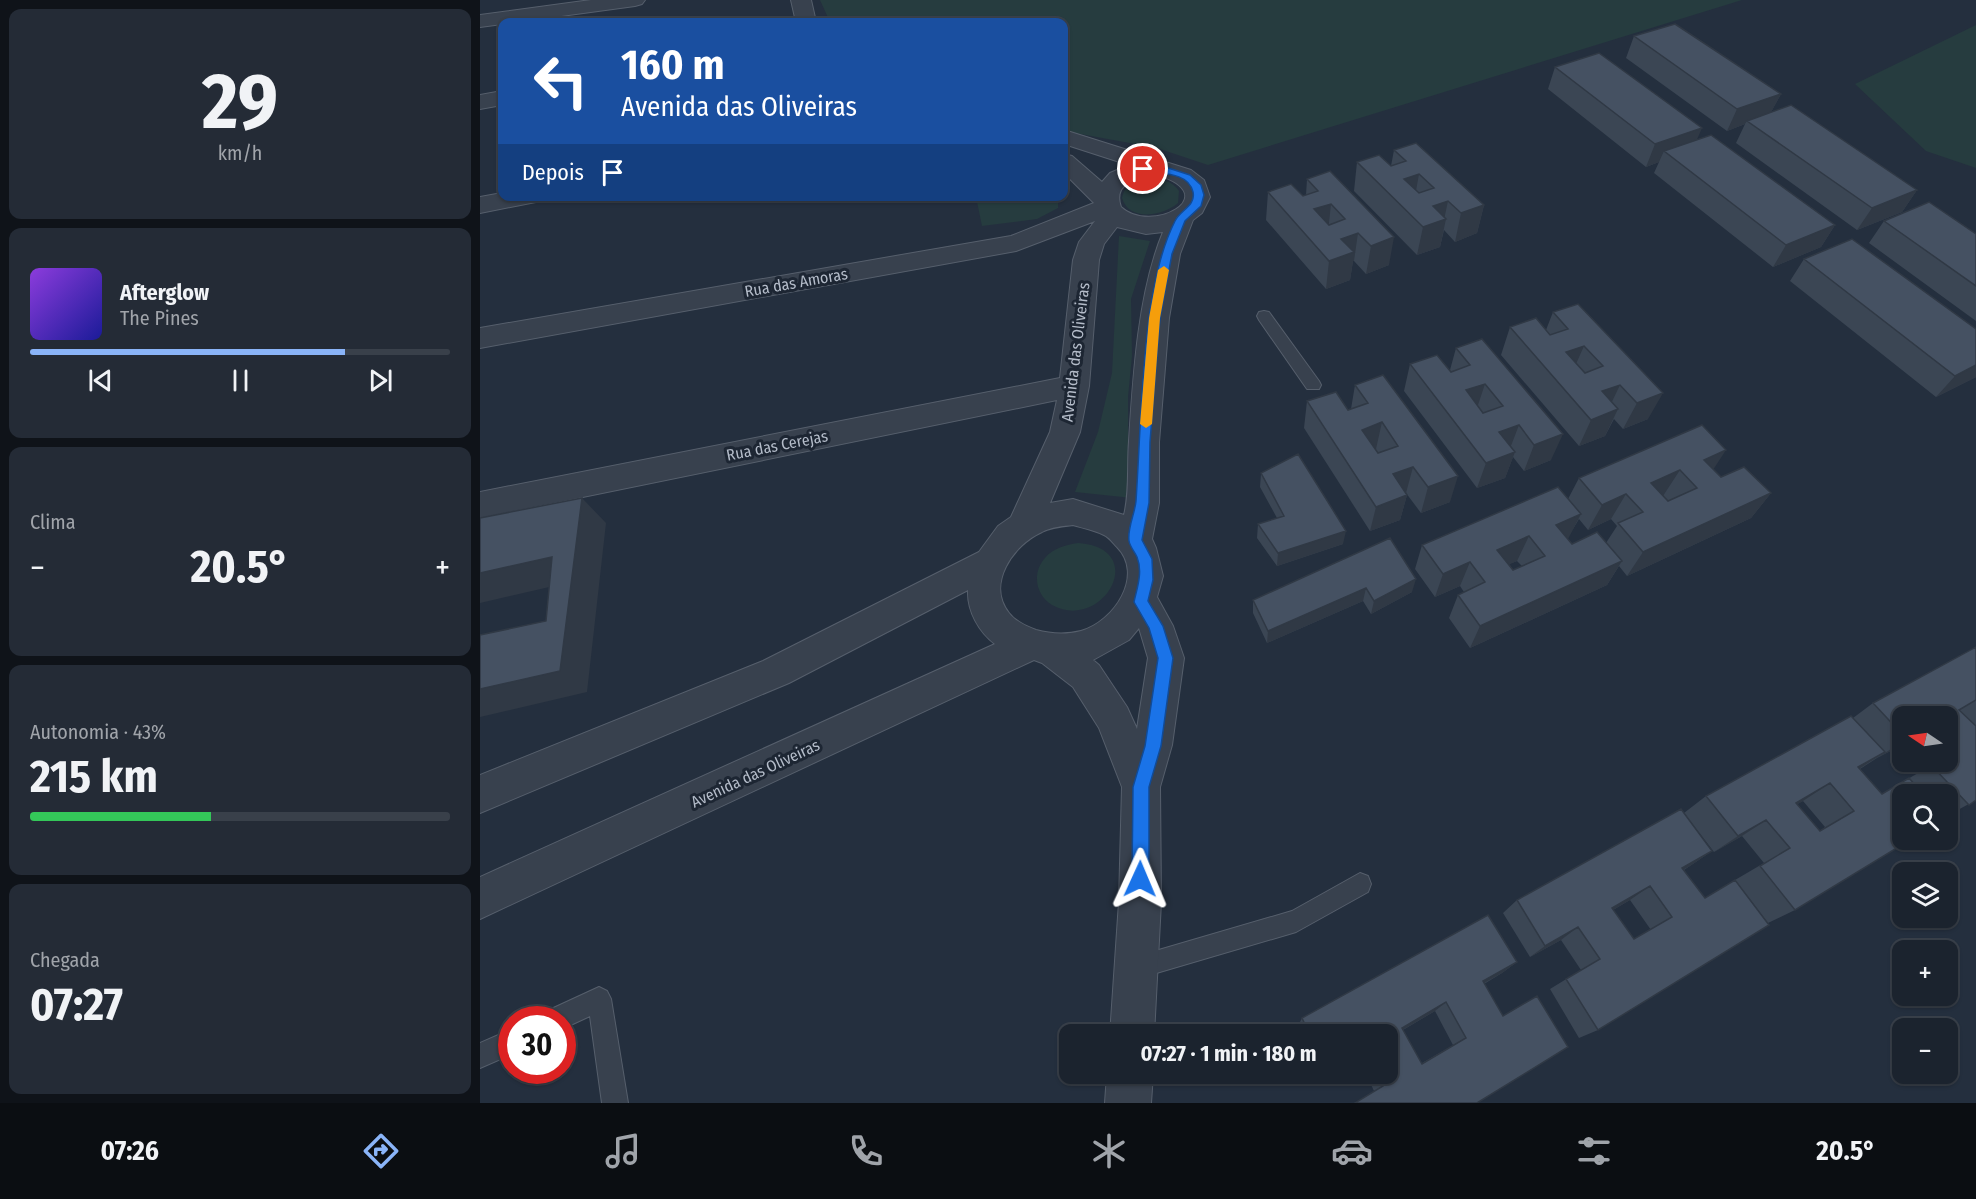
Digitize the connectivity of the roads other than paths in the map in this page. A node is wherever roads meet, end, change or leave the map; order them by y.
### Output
1 (635, 0) edge
2 (801, 0) edge
3 (502, 18) edge
4 (805, 18) edge
5 (498, 19) edge
6 (480, 21) edge
7 (498, 99) edge
8 (480, 102) edge
9 (1068, 138) edge
10 (1068, 165) edge
11 (1174, 171) junction
12 (503, 201) edge
13 (480, 205) edge
14 (1108, 207) junction
15 (1180, 220) junction
16 (1264, 316) dead end
17 (480, 338) edge
18 (1313, 385) dead end
19 (1074, 386) junction
20 (480, 505) edge
21 (1024, 525) junction
22 (1135, 540) junction
23 (988, 563) junction
24 (1141, 602) junction
25 (1041, 649) junction
26 (1141, 787) junction
27 (480, 794) edge
28 (1360, 884) dead end
29 (480, 898) edge
30 (1136, 967) junction
31 (576, 1010) edge
32 (1133, 1024) edge
33 (498, 1048) edge
34 (480, 1056) edge
35 (1129, 1084) edge
36 (615, 1103) edge
37 (1128, 1103) edge

1 - 3 street
2 - 4 street
5 - 6 street
7 - 8 street
9 - 11 street
10 - 14 street
11 - 14 street, Avenida das Oliveiras
11 - 15 street
12 - 13 street
14 - 15 street
14 - 17 street, Rua das Amoras
14 - 19 street, Avenida das Oliveiras
15 - 22 street
16 - 18 lane
19 - 20 street, Rua das Cerejas
19 - 21 street, Avenida das Oliveiras
21 - 22 street, Avenida das Oliveiras
21 - 23 street, Avenida das Oliveiras
22 - 24 street
23 - 25 street, Avenida das Oliveiras
23 - 27 street, Avenida das Oliveiras
24 - 25 street, Avenida das Oliveiras
24 - 26 street, Avenida das Oliveiras
25 - 26 street, Avenida das Oliveiras
25 - 29 street, Avenida das Oliveiras
26 - 30 street, Avenida das Oliveiras
28 - 30 lane
30 - 32 street, Avenida das Oliveiras
31 - 36 lane
33 - 34 lane
35 - 37 street

